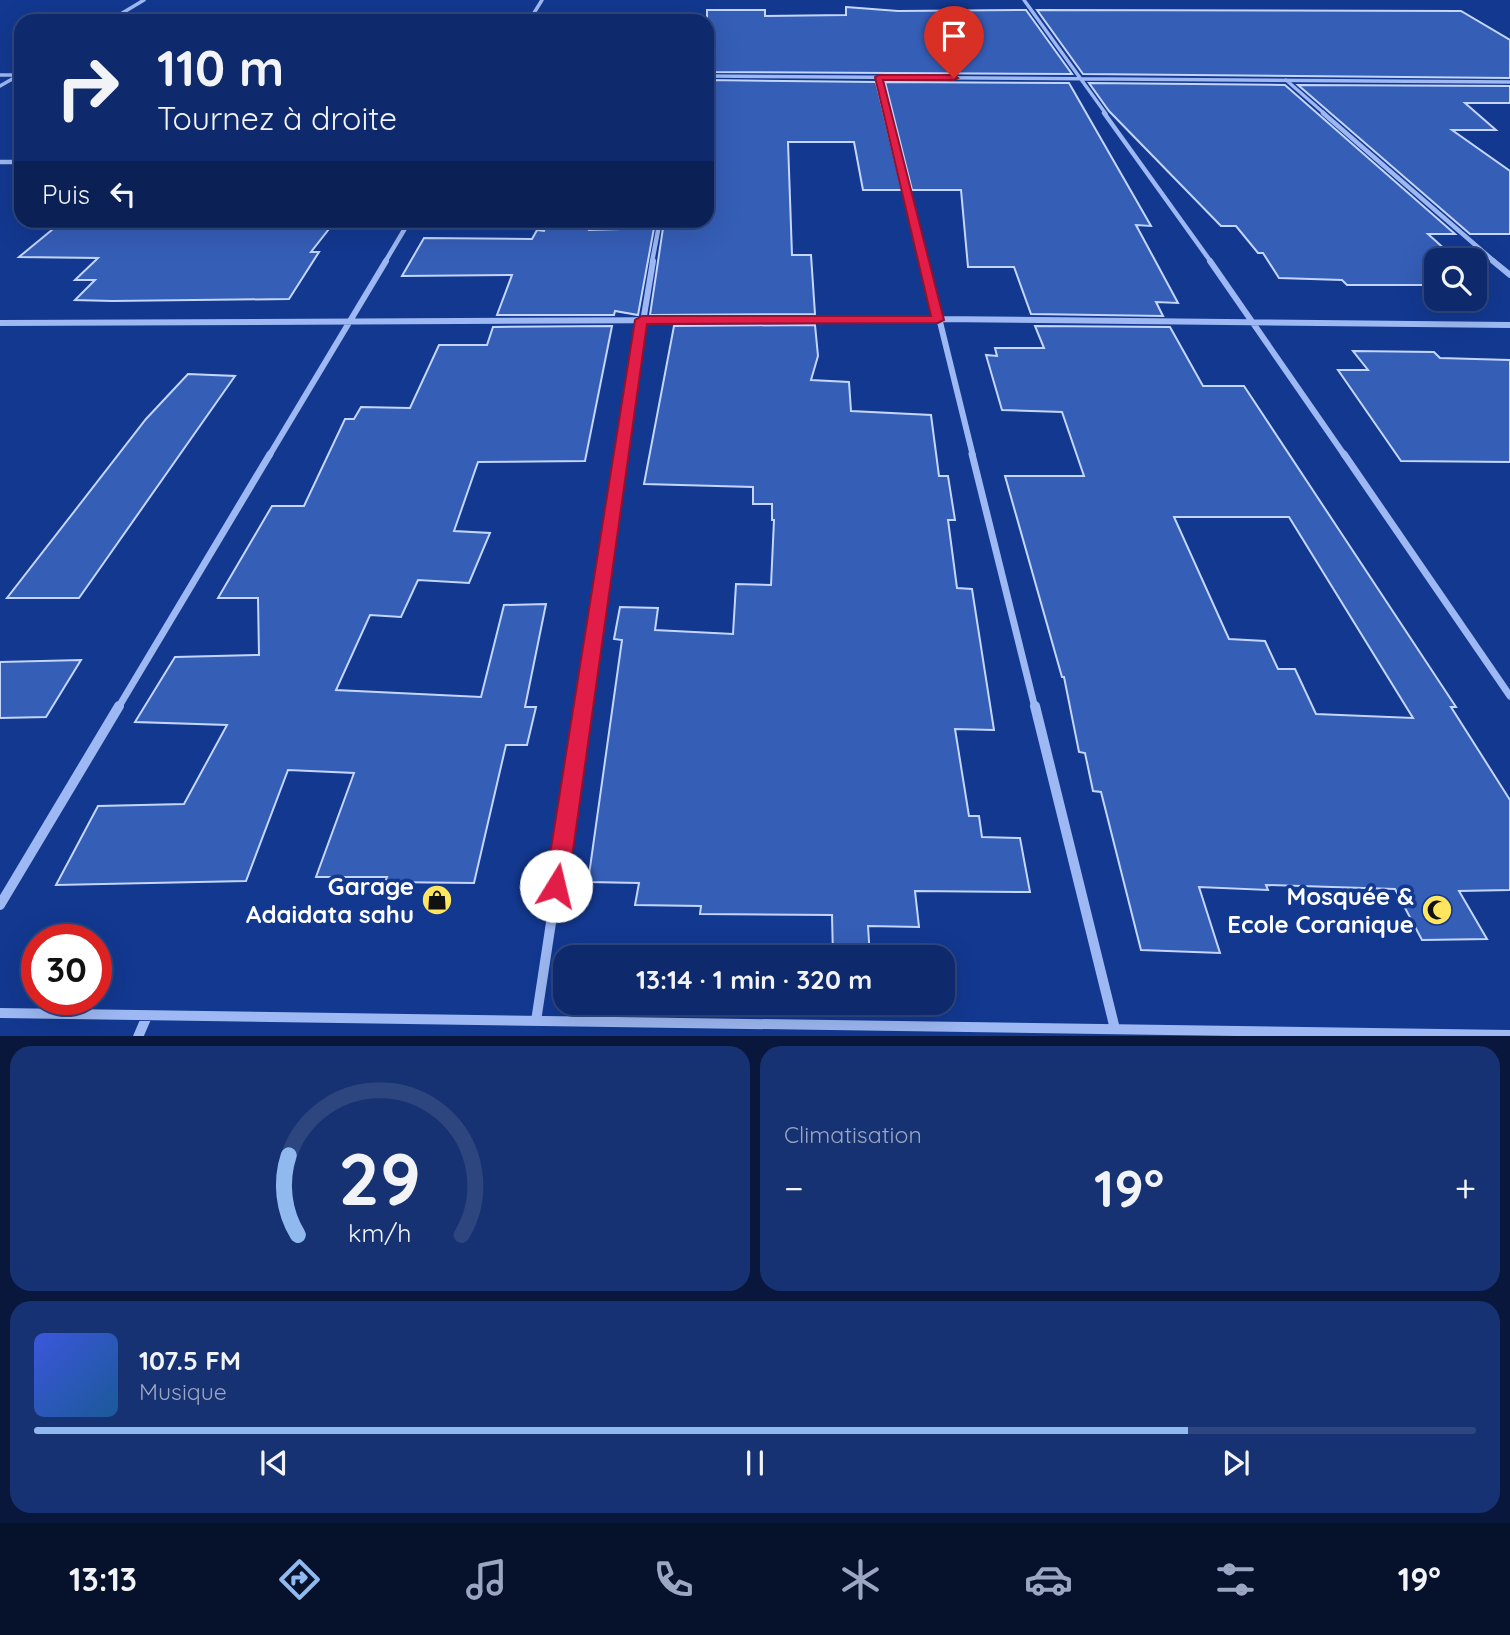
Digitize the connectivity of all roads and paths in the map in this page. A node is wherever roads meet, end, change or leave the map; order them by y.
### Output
1 (144, 0) edge
2 (1024, 0) edge
3 (121, 14) edge
4 (714, 76) edge
5 (879, 77) junction
6 (1079, 79) junction
7 (1286, 80) junction
8 (1497, 82) junction
9 (1510, 82) edge
10 (1510, 90) edge
11 (405, 228) edge
12 (659, 228) edge
13 (1510, 275) edge
14 (642, 320) junction
15 (938, 320) junction
16 (1254, 322) junction
17 (0, 323) edge
18 (349, 323) junction
19 (1510, 325) edge
20 (1510, 696) edge
21 (0, 905) edge
22 (0, 1013) edge
23 (147, 1016) junction
24 (536, 1021) junction
25 (1115, 1029) junction
26 (1510, 1035) edge
27 (138, 1036) edge

1 - 3 street
2 - 6 street
4 - 5 street
5 - 6 street
5 - 15 street
6 - 7 street
6 - 16 street
7 - 8 street
7 - 13 street
8 - 9 street
8 - 10 street
11 - 18 street
12 - 14 street
14 - 15 street
14 - 18 street
14 - 24 street
15 - 16 street
15 - 25 street
16 - 19 street
16 - 20 street
17 - 18 street
18 - 21 street
22 - 23 street
23 - 24 street
23 - 27 street
24 - 25 street
25 - 26 street

